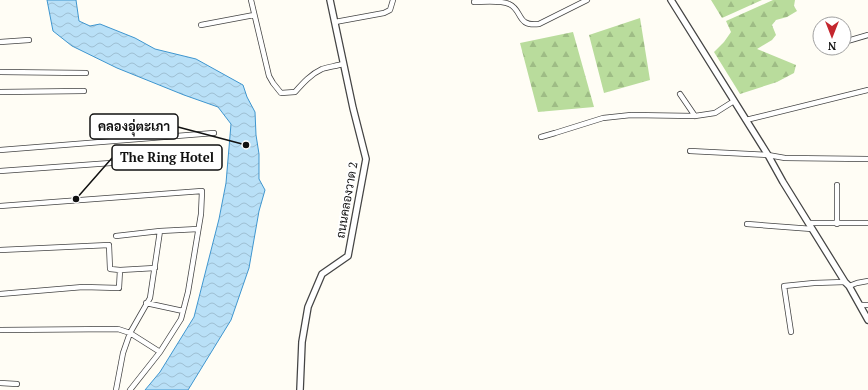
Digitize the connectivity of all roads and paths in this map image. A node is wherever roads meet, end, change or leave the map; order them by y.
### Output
1 (251, 0) edge
2 (330, 0) edge
3 (393, 0) edge
4 (586, 0) edge
5 (671, 0) edge
6 (474, 2) dead end
7 (254, 15) junction
8 (335, 22) junction
9 (201, 24) dead end
10 (868, 35) edge
11 (29, 40) dead end
12 (852, 40) edge
13 (0, 42) edge
14 (343, 64) junction
15 (0, 72) edge
16 (86, 73) dead end
17 (868, 90) edge
18 (84, 91) dead end
19 (0, 92) edge
20 (868, 93) edge
21 (680, 94) dead end
22 (734, 101) junction
23 (695, 116) junction
24 (746, 120) junction
25 (214, 133) dead end
26 (541, 137) dead end
27 (0, 150) edge
28 (690, 151) dead end
29 (768, 155) junction
30 (208, 156) dead end
31 (868, 159) edge
32 (0, 171) edge
33 (837, 185) dead end
34 (0, 206) edge
35 (809, 223) junction
36 (747, 224) dead end
37 (837, 224) junction
38 (868, 224) edge
39 (198, 229) junction
40 (812, 229) junction
41 (160, 231) junction
42 (116, 236) dead end
43 (0, 250) edge
44 (155, 268) junction
45 (120, 270) junction
46 (868, 281) edge
47 (847, 284) junction
48 (0, 294) edge
49 (146, 303) junction
50 (860, 305) junction
51 (868, 305) edge
52 (183, 311) junction
53 (868, 320) edge
54 (0, 330) edge
55 (791, 332) dead end
56 (130, 333) junction
57 (160, 352) junction
58 (0, 383) edge
59 (17, 384) dead end
60 (116, 390) edge
61 (130, 390) edge
62 (300, 390) edge

1 - 7 street
2 - 8 street, ถนนคลองวาด 2
3 - 8 street
4 - 6 street
5 - 22 street
7 - 9 street
7 - 14 street
8 - 14 street, ถนนคลองวาด 2
10 - 12 street
11 - 13 street
14 - 62 street, ถนนคลองวาด 2
15 - 16 street
17 - 20 street
17 - 24 street
18 - 19 street
21 - 23 street
22 - 23 street
22 - 24 street
23 - 26 street
24 - 29 street
25 - 27 street
28 - 29 street
29 - 31 street
29 - 35 street
30 - 32 street
33 - 37 street
34 - 39 street
35 - 37 street
35 - 40 street
36 - 40 street
37 - 38 street
39 - 41 street
39 - 52 street
40 - 47 street
41 - 42 street
41 - 44 street
43 - 45 street
44 - 45 street
44 - 49 street
45 - 48 street
46 - 47 street
47 - 50 street
47 - 55 street
49 - 52 street
49 - 56 street
50 - 51 street
50 - 53 street
52 - 57 street
54 - 56 street
56 - 57 street
56 - 60 street
57 - 61 street
58 - 59 street

